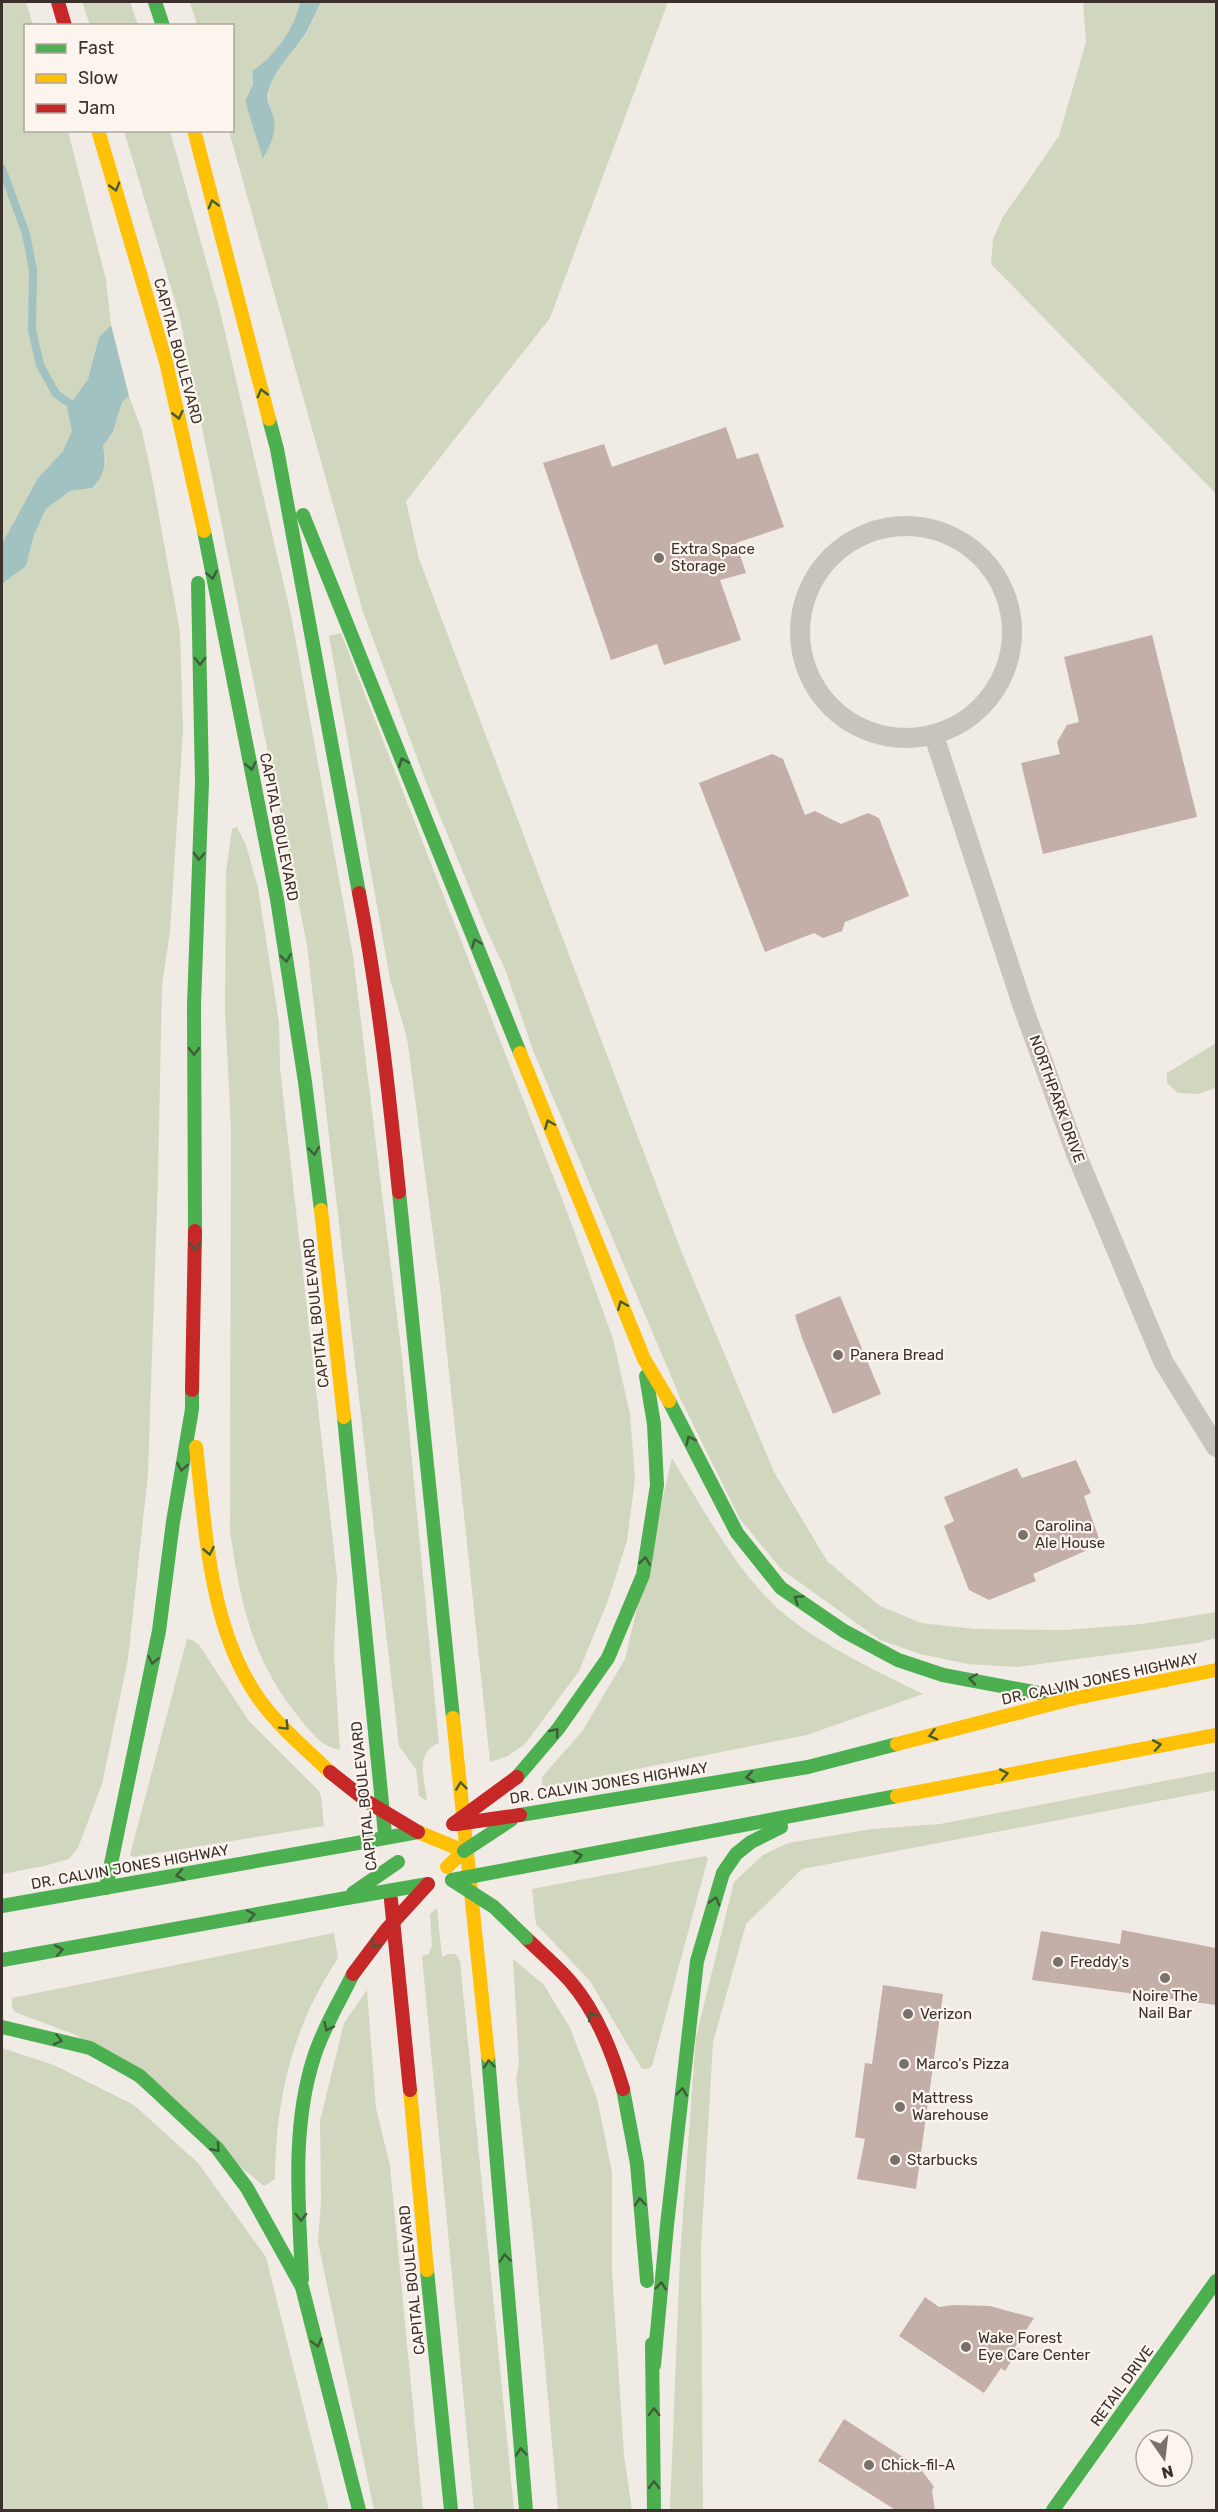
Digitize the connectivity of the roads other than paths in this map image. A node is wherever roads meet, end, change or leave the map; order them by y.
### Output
1 (58, 2) edge
2 (155, 2) edge
3 (64, 24) edge
4 (162, 24) edge
5 (99, 132) edge
6 (195, 132) edge
7 (277, 449) junction
8 (197, 497) junction
9 (934, 736) junction
10 (644, 1359) junction
11 (192, 1409) junction
12 (1216, 1447) edge
13 (1216, 1671) edge
14 (1071, 1699) junction
15 (1216, 1735) edge
16 (844, 1806) junction
17 (520, 1815) junction
18 (453, 1824) junction
19 (418, 1832) junction
20 (434, 1838) junction
21 (341, 1846) junction
22 (464, 1851) junction
23 (407, 1858) junction
24 (520, 1867) junction
25 (432, 1877) junction
26 (452, 1880) junction
27 (106, 1888) junction
28 (347, 1898) junction
29 (2, 1906) edge
30 (2, 1960) edge
31 (2, 2027) edge
32 (1216, 2281) edge
33 (302, 2287) junction
34 (654, 2365) junction
35 (359, 2511) edge
36 (452, 2511) edge
37 (526, 2511) edge
38 (654, 2511) edge
39 (1053, 2511) edge

1 - 3 main road
2 - 4 main road
5 -> 8 main road, CAPITAL BOULEVARD
7 -> 6 main road
10 -> 7 main road
37 -> 7 main road
8 -> 11 main road
8 -> 36 main road, CAPITAL BOULEVARD
9 - 9 street
9 - 12 street, NORTHPARK DRIVE
14 -> 10 main road
18 -> 10 main road, bridge
11 -> 19 main road, bridge
11 -> 27 main road
13 - 14 main road, DR. CALVIN JONES HIGHWAY
14 -> 17 main road, DR. CALVIN JONES HIGHWAY
16 -> 15 main road
24 -> 16 main road
34 -> 16 main road
17 - 18 main road, DR. CALVIN JONES HIGHWAY, bridge
17 - 22 main road, bridge
18 - 19 main road, DR. CALVIN JONES HIGHWAY
18 - 20 main road
19 - 20 main road
19 - 21 main road, DR. CALVIN JONES HIGHWAY, bridge
20 - 22 main road
20 - 23 main road
21 - 23 main road, bridge
21 -> 27 main road, DR. CALVIN JONES HIGHWAY
22 - 24 main road, bridge
22 - 25 main road
23 - 28 main road, bridge
24 - 26 main road, bridge
25 - 26 main road
25 - 28 main road, bridge
25 -> 33 main road, bridge
34 -> 26 main road, bridge
27 - 29 main road, DR. CALVIN JONES HIGHWAY
30 -> 28 main road
31 -> 33 main road
32 - 39 main road, RETAIL DRIVE
33 -> 35 main road
38 -> 34 main road

